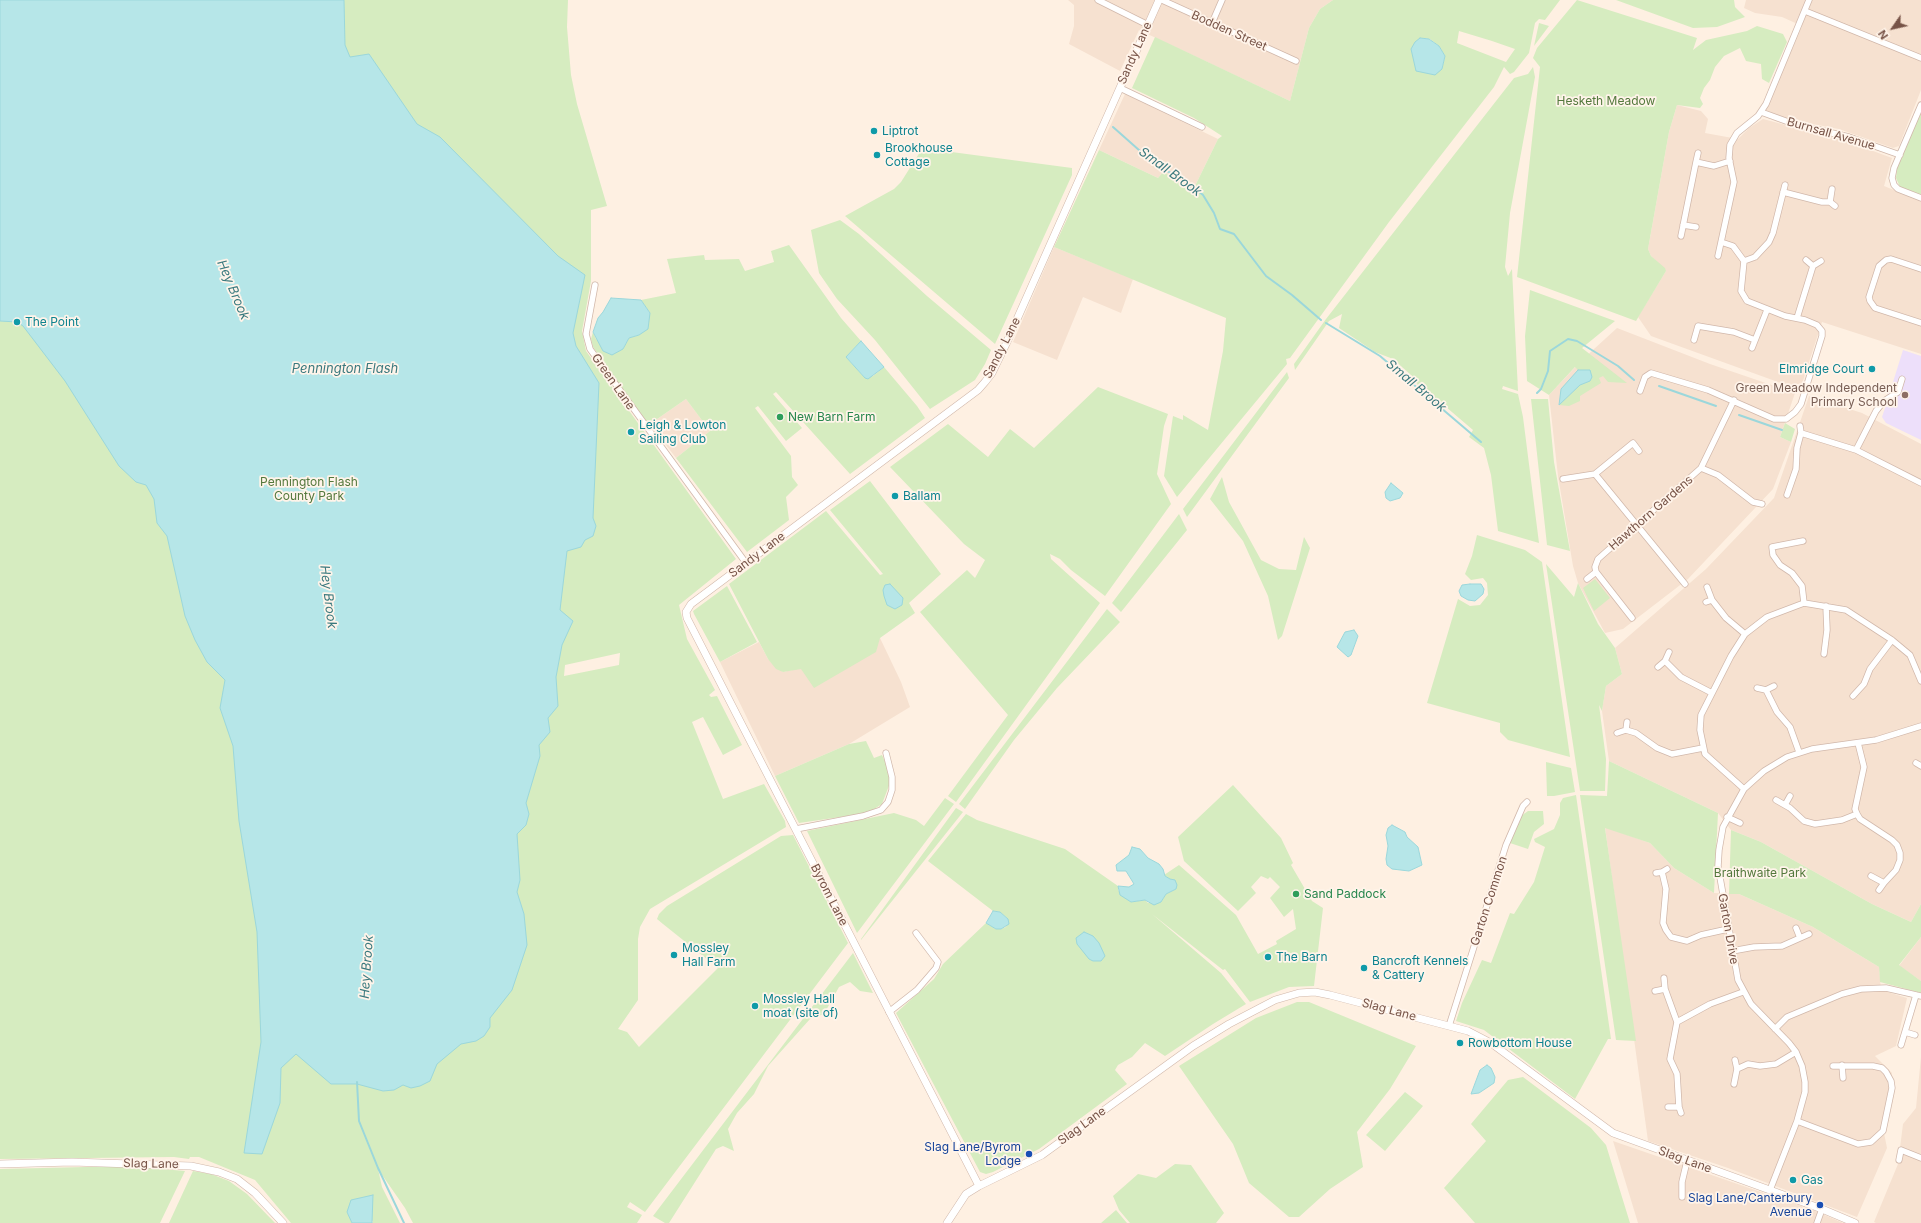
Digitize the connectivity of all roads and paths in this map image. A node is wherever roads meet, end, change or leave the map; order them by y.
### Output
1 (1098, 0) edge
2 (1160, 0) edge
3 (1222, 0) edge
4 (1809, 0) edge
5 (1804, 11) junction
6 (1212, 23) junction
7 (1148, 24) junction
8 (1921, 58) edge
9 (1296, 61) dead end
10 (1120, 88) junction
11 (1921, 105) edge
12 (1761, 112) junction
13 (1202, 127) dead end
14 (1698, 153) dead end
15 (1900, 155) junction
16 (1730, 161) junction
17 (1696, 162) junction
18 (1784, 185) dead end
19 (1832, 189) dead end
20 (1783, 192) junction
21 (1921, 198) edge
22 (1830, 202) junction
23 (1835, 206) dead end
24 (1683, 225) junction
25 (1696, 227) dead end
26 (1681, 236) dead end
27 (1721, 242) junction
28 (1718, 256) dead end
29 (1806, 260) dead end
30 (1821, 261) dead end
31 (1744, 262) junction
32 (1813, 266) junction
33 (1921, 269) edge
34 (595, 286) dead end
35 (1767, 310) junction
36 (1797, 318) junction
37 (1921, 323) edge
38 (1694, 340) dead end
39 (1755, 340) junction
40 (1752, 348) dead end
41 (1902, 379) dead end
42 (1640, 391) dead end
43 (1734, 400) junction
44 (1800, 426) dead end
45 (1801, 433) junction
46 (1856, 450) junction
47 (1639, 451) dead end
48 (1701, 468) junction
49 (1595, 474) junction
50 (1563, 479) dead end
51 (1921, 483) edge
52 (1787, 495) dead end
53 (1762, 504) dead end
54 (1637, 526) junction
55 (1803, 541) dead end
56 (746, 563) junction
57 (1596, 572) junction
58 (1587, 579) dead end
59 (1685, 584) dead end
60 (1707, 587) dead end
61 (1712, 600) junction
62 (1706, 602) dead end
63 (1804, 603) junction
64 (691, 604) joint
65 (1826, 606) junction
66 (1632, 618) dead end
67 (1745, 634) junction
68 (1892, 640) junction
69 (1669, 652) dead end
70 (1824, 654) dead end
71 (1665, 661) junction
72 (1658, 667) dead end
73 (1921, 681) edge
74 (1774, 686) dead end
75 (1757, 688) dead end
76 (1766, 690) junction
77 (1712, 693) junction
78 (1853, 696) dead end
79 (1626, 722) dead end
80 (1921, 726) edge
81 (1626, 730) junction
82 (1617, 733) dead end
83 (1858, 743) junction
84 (1703, 748) junction
85 (1799, 752) junction
86 (886, 753) dead end
87 (1744, 789) junction
88 (1790, 796) dead end
89 (1776, 800) dead end
90 (1527, 802) dead end
91 (1785, 805) junction
92 (1857, 814) junction
93 (1728, 817) junction
94 (1740, 823) dead end
95 (796, 829) junction
96 (1662, 871) dead end
97 (1871, 876) dead end
98 (1884, 883) junction
99 (1878, 890) dead end
100 (1796, 928) dead end
101 (1728, 929) junction
102 (916, 933) dead end
103 (1809, 934) dead end
104 (1800, 938) junction
105 (1732, 951) junction
106 (1664, 978) dead end
107 (1665, 989) junction
108 (1655, 991) dead end
109 (1743, 992) junction
110 (1918, 996) edge
111 (889, 1012) junction
112 (1677, 1022) junction
113 (1449, 1026) junction
114 (1774, 1029) junction
115 (1905, 1032) junction
116 (1915, 1035) dead end
117 (1901, 1045) dead end
118 (1796, 1052) junction
119 (1735, 1060) dead end
120 (1842, 1065) junction
121 (1833, 1066) dead end
122 (1737, 1069) junction
123 (1843, 1078) dead end
124 (1734, 1084) dead end
125 (1668, 1107) dead end
126 (1797, 1121) junction
127 (1921, 1158) edge
128 (1899, 1160) dead end
129 (1687, 1161) junction
130 (0, 1164) edge
131 (979, 1186) junction
132 (1770, 1190) junction
133 (1682, 1197) dead end
134 (1822, 1209) junction
135 (283, 1223) edge
136 (947, 1223) edge
137 (1817, 1223) edge
138 (1855, 1223) edge

1 - 7 street
2 - 6 street, Bodden Street
2 - 7 street, Sandy Lane
3 - 6 street
4 - 5 street
5 - 8 street
5 - 12 street
6 - 9 street, Bodden Street
7 - 10 street, Sandy Lane
10 - 13 street
10 - 56 street, Sandy Lane
11 - 15 street
12 - 15 street, Burnsall Avenue
12 - 16 street
14 - 17 street
15 - 21 street
16 - 17 street
16 - 27 street
17 - 24 street
18 - 20 street
19 - 22 street
20 - 22 street
20 - 31 street
22 - 23 street
24 - 25 street
24 - 26 street
27 - 28 street
27 - 31 street
29 - 32 street
30 - 32 street
31 - 35 street
32 - 36 street
33 - 37 street
34 - 56 street, Green Lane
35 - 36 street
35 - 39 street
36 - 43 street
38 - 39 street
39 - 40 street
41 - 46 street
42 - 43 street
43 - 48 street, Hawthorn Gardens
44 - 45 street
45 - 46 street
45 - 52 street
46 - 51 street
47 - 49 street
48 - 53 street
48 - 54 street, Hawthorn Gardens
49 - 50 street
49 - 54 street
54 - 57 street, Hawthorn Gardens
54 - 59 street
55 - 63 street
56 - 64 street, Sandy Lane
57 - 58 street
57 - 66 street
60 - 61 street
61 - 62 street
61 - 67 street
63 - 65 street
63 - 67 street
64 - 95 street, Byrom Lane
65 - 68 street
65 - 70 street
67 - 77 street
68 - 73 street
68 - 78 street
69 - 71 street
71 - 72 street
71 - 77 street
74 - 76 street
75 - 76 street
76 - 85 street
77 - 84 street
79 - 81 street
80 - 83 street, Garton Drive
81 - 82 street
81 - 84 street
83 - 85 street, Garton Drive
83 - 92 street
84 - 87 street
85 - 87 street, Garton Drive
86 - 95 street
87 - 93 street, Garton Drive
88 - 91 street
89 - 91 street
90 - 113 street, Garton Common
91 - 92 street
92 - 98 street
93 - 94 street
93 - 101 street, Garton Drive
95 - 111 street, Byrom Lane
96 - 101 street
97 - 98 street
98 - 99 street
100 - 104 street
101 - 105 street, Garton Drive
102 - 111 street
103 - 104 street
104 - 105 street
105 - 109 street, Garton Drive
106 - 107 street
107 - 108 street
107 - 112 street
109 - 112 street
109 - 114 street, Garton Drive
110 - 114 street
110 - 115 street
111 - 131 street, Byrom Lane
112 - 125 street
113 - 129 street, Slag Lane
113 - 131 street, Slag Lane
114 - 118 street, Garton Drive
115 - 116 street
115 - 117 street
118 - 122 street
118 - 126 street, Garton Drive
119 - 122 street
120 - 121 street
120 - 123 street
120 - 126 street
122 - 124 street
126 - 132 street, Garton Drive
127 - 128 street
129 - 132 street, Slag Lane
129 - 133 street
130 - 135 street, Slag Lane
131 - 136 street, Slag Lane
132 - 134 street, Slag Lane
134 - 137 street
134 - 138 street, Slag Lane

